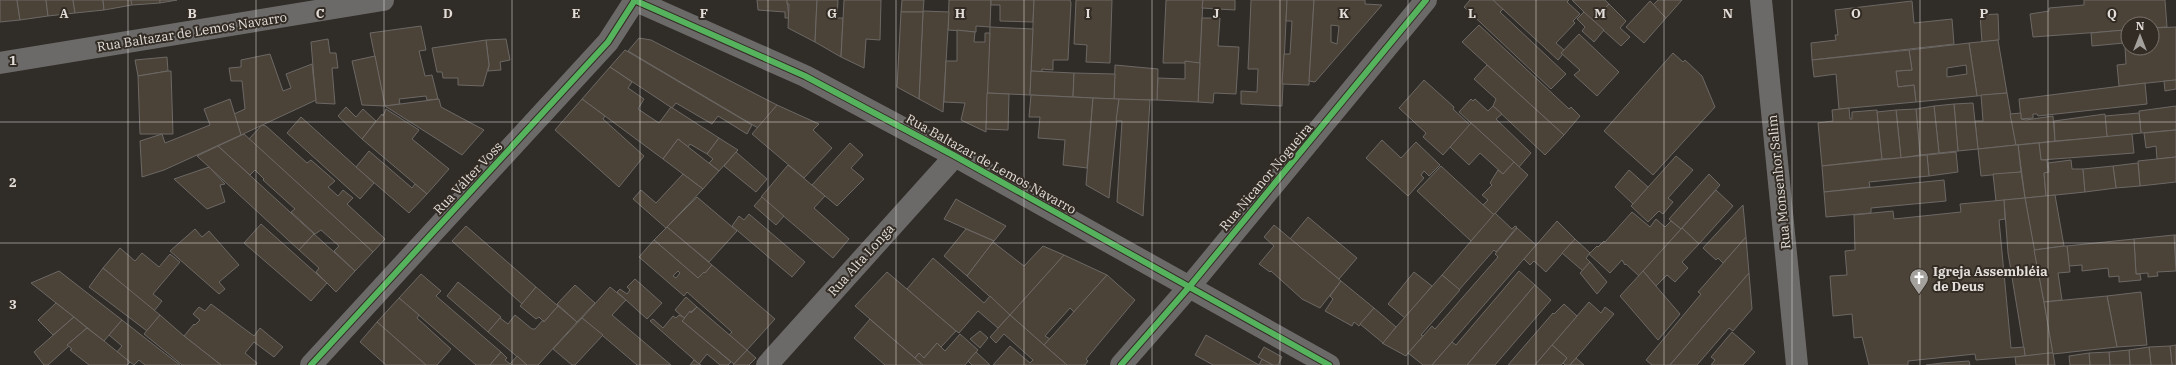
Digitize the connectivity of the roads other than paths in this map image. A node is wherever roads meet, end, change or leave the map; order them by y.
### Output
1 (383, 0) edge
2 (635, 0) edge
3 (1426, 0) edge
4 (1761, 0) edge
5 (0, 64) edge
6 (955, 156) junction
7 (1190, 286) junction
8 (311, 365) edge
9 (767, 365) edge
10 (1121, 365) edge
11 (1329, 365) edge
12 (1797, 365) edge

1 - 5 street, Rua Baltazar de Lemos Navarro
2 - 6 street, Rua Baltazar de Lemos Navarro
2 - 8 street, Rua Válter Voss
3 - 7 street, Rua Nicanor Nogueira
4 - 12 street, Rua Monsenhor Salim
6 - 7 street, Rua Baltazar de Lemos Navarro
6 - 9 street, Rua Alta Longa
7 - 10 street, Rua Nicanor Nogueira
7 - 11 street, Rua Baltazar de Lemos Navarro

